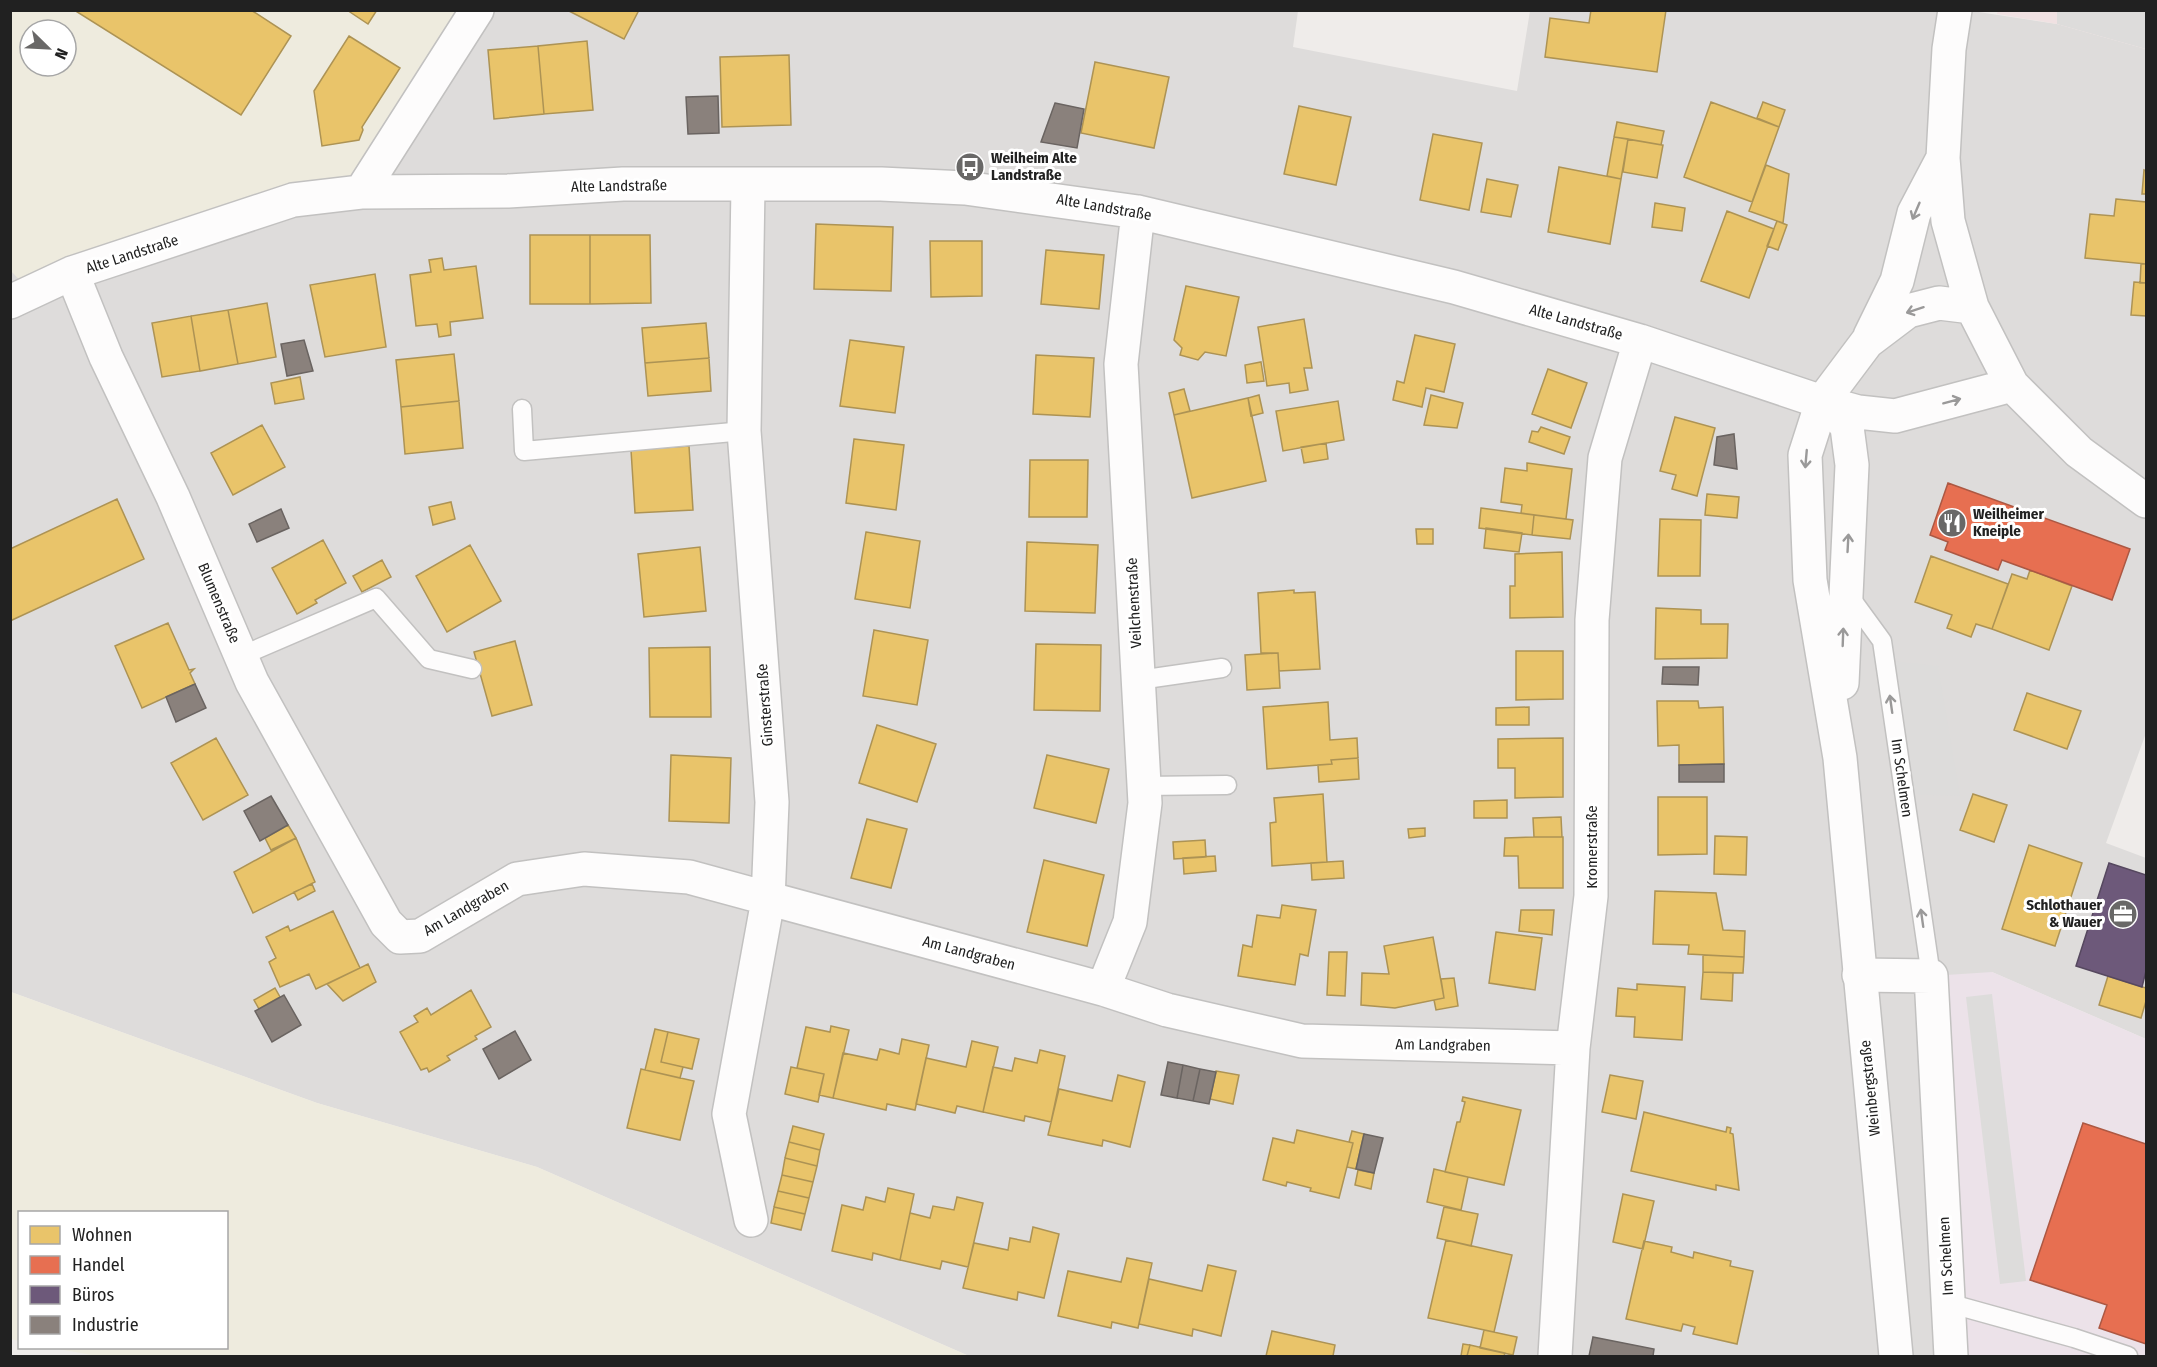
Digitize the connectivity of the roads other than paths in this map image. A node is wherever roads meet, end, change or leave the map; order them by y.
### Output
1 (477, 10) edge
2 (1954, 10) edge
3 (1943, 158) junction
4 (748, 186) junction
5 (361, 192) junction
6 (1138, 212) junction
7 (72, 273) junction
8 (10, 302) edge
9 (1972, 307) junction
10 (1640, 341) junction
11 (1867, 342) junction
12 (2012, 385) junction
13 (1822, 402) junction
14 (522, 409) dead end
15 (1895, 416) junction
16 (744, 431) junction
17 (1852, 465) junction
18 (2146, 501) edge
19 (1845, 591) junction
20 (241, 656) junction
21 (1222, 668) dead end
22 (472, 669) dead end
23 (1139, 680) junction
24 (1840, 758) junction
25 (1227, 784) dead end
26 (1144, 786) junction
27 (768, 900) junction
28 (386, 923) joint
29 (1858, 975) junction
30 (1931, 976) junction
31 (1103, 989) junction
32 (1573, 1048) junction
33 (751, 1220) dead end
34 (1948, 1303) junction
35 (1555, 1356) edge
36 (1896, 1356) edge
37 (1951, 1356) edge
38 (2128, 1356) edge

1 - 5 street
2 - 3 street
3 - 9 street
3 -> 11 street
4 - 5 street, Alte Landstraße
4 - 6 street, Alte Landstraße
4 - 16 street, Ginsterstraße
5 - 7 street, Alte Landstraße
6 - 10 street, Alte Landstraße
6 - 23 street, Veilchenstraße
7 - 8 street, Alte Landstraße
7 - 20 street, Blumenstraße
9 -> 11 street
9 - 12 street
10 - 13 street, Alte Landstraße
10 - 32 street, Kromerstraße
11 - 13 street
15 -> 12 street, Alte Landstraße
12 - 18 street
13 - 15 street, Alte Landstraße
13 - 17 street
13 -> 24 street
14 - 16 lane
15 - 17 street
16 - 27 street, Ginsterstraße
19 -> 17 street
24 -> 19 street
30 -> 19 lane, Im Schelmen
20 - 22 lane
20 - 28 street, Blumenstraße
21 - 23 lane
23 - 26 street, Veilchenstraße
24 - 29 street, Weinbergstraße
25 - 26 lane
26 - 31 street, Veilchenstraße
27 - 28 street, Am Landgraben
27 - 31 street, Am Landgraben
27 - 33 street, Ginsterstraße
29 - 30 street
29 - 36 street, Weinbergstraße
30 - 34 street, Im Schelmen
31 - 32 street, Am Landgraben
32 - 35 street, Kromerstraße
34 - 37 street, Im Schelmen
34 - 38 lane

